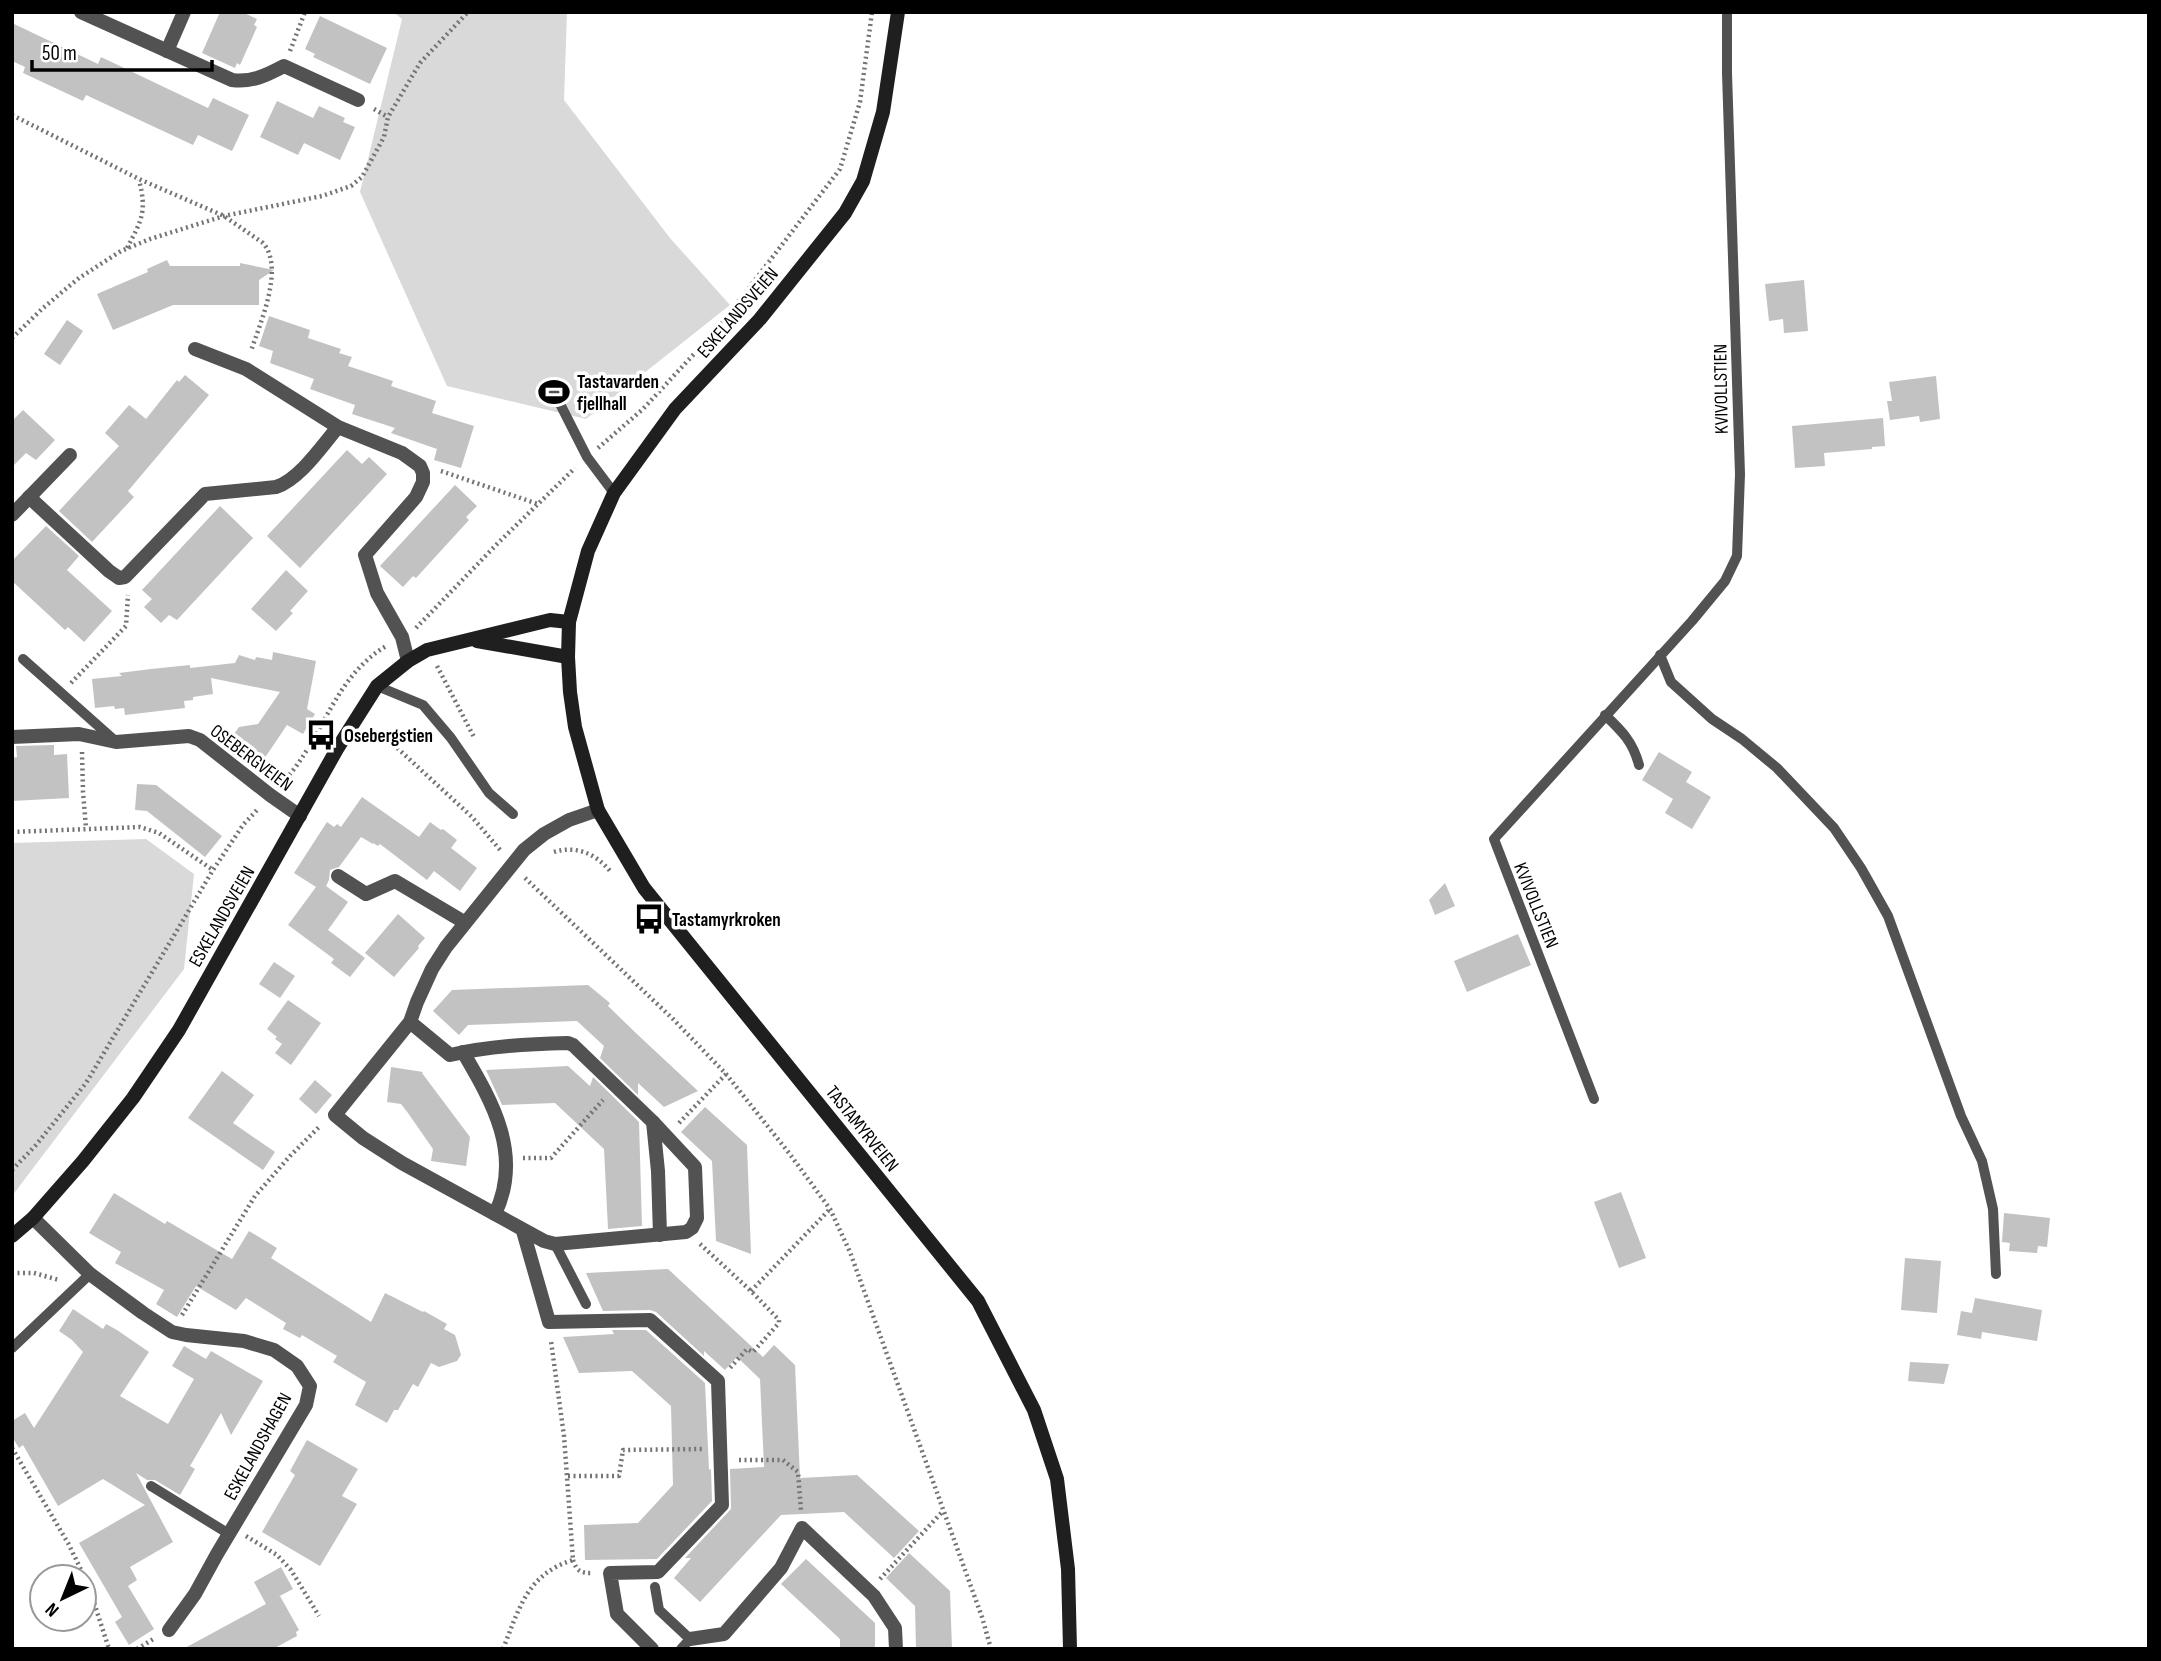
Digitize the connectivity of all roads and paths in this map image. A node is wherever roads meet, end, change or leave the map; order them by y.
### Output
1 (81, 12) edge
2 (184, 12) edge
3 (305, 12) edge
4 (468, 12) edge
5 (872, 12) edge
6 (898, 12) edge
7 (1727, 12) edge
8 (167, 51) junction
9 (284, 66) junction
10 (358, 100) dead end
11 (12, 115) edge
12 (139, 179) junction
13 (224, 216) junction
14 (127, 248) junction
15 (12, 338) edge
16 (195, 349) dead end
17 (246, 369) junction
18 (554, 392) dead end
19 (338, 427) junction
20 (70, 455) dead end
21 (587, 457) junction
22 (419, 466) junction
23 (614, 493) junction
24 (29, 497) junction
25 (538, 504) junction
26 (12, 515) edge
27 (125, 577) junction
28 (569, 622) junction
29 (402, 637) junction
30 (472, 640) junction
31 (1660, 654) junction
32 (568, 657) junction
33 (23, 659) dead end
34 (408, 661) junction
35 (377, 686) junction
36 (61, 694) junction
37 (1605, 715) junction
38 (381, 733) dead end
39 (79, 734) junction
40 (12, 737) edge
41 (116, 742) junction
42 (1639, 765) dead end
43 (270, 795) junction
44 (598, 810) junction
45 (513, 814) dead end
46 (300, 816) junction
47 (86, 828) junction
48 (12, 832) edge
49 (544, 857) dead end
50 (506, 858) dead end
51 (213, 870) junction
52 (527, 870) dead end
53 (611, 872) dead end
54 (338, 876) dead end
55 (464, 922) junction
56 (410, 1023) junction
57 (463, 1052) junction
58 (726, 1074) junction
59 (615, 1086) junction
60 (1594, 1099) dead end
61 (653, 1122) junction
62 (319, 1127) dead end
63 (666, 1136) junction
64 (508, 1158) junction
65 (12, 1170) edge
66 (831, 1209) junction
67 (495, 1214) junction
68 (33, 1218) junction
69 (523, 1231) junction
70 (686, 1232) junction
71 (660, 1235) junction
72 (12, 1236) edge
73 (555, 1244) junction
74 (12, 1273) edge
75 (1996, 1274) dead end
76 (90, 1275) junction
77 (78, 1286) junction
78 (751, 1291) junction
79 (586, 1304) dead end
80 (549, 1322) junction
81 (172, 1332) junction
82 (12, 1348) edge
83 (718, 1381) junction
84 (12, 1448) edge
85 (720, 1454) junction
86 (567, 1476) junction
87 (151, 1486) dead end
88 (943, 1511) junction
89 (802, 1528) junction
90 (231, 1531) junction
91 (573, 1560) junction
92 (610, 1573) junction
93 (655, 1587) dead end
94 (869, 1591) junction
95 (319, 1616) dead end
96 (169, 1630) dead end
97 (685, 1644) edge
98 (109, 1649) edge
99 (503, 1649) edge
100 (652, 1649) edge
101 (896, 1649) edge
102 (991, 1649) edge
103 (1070, 1649) edge

1 - 8 street
2 - 8 street
3 - 9 path
4 - 13 path
5 - 21 path
6 - 23 main road, ESKELANDSVEIEN
7 - 31 lane, KVIVOLLSTIEN
8 - 9 street
9 - 10 street
11 - 12 path
12 - 13 path
12 - 14 path
13 - 14 path
13 - 17 path
14 - 15 path
16 - 17 street
17 - 19 street
18 - 21 lane
19 - 22 street
19 - 27 street
20 - 24 street
21 - 23 lane
21 - 25 path
22 - 25 path
22 - 29 street
23 - 28 main road, ESKELANDSVEIEN
24 - 26 street
24 - 27 street
25 - 29 path
27 - 36 path
28 - 30 main road, ESKELANDSVEIEN
28 - 32 main road, ESKELANDSVEIEN
29 - 34 street
29 - 43 path
30 - 32 main road, ESKELANDSVEIEN
30 - 34 main road, ESKELANDSVEIEN
31 - 37 lane, KVIVOLLSTIEN
31 - 75 lane
32 - 44 main road, TASTAMYRVEIEN
33 - 36 lane
34 - 35 main road, ESKELANDSVEIEN
35 - 45 lane
35 - 46 main road, ESKELANDSVEIEN
36 - 41 lane
37 - 42 lane
37 - 60 lane, KVIVOLLSTIEN
38 - 50 path
39 - 40 street, OSEBERGVEIEN
39 - 41 street, OSEBERGVEIEN
39 - 47 path
41 - 43 street, OSEBERGVEIEN
43 - 46 street, OSEBERGVEIEN
43 - 51 path
44 - 55 street
44 - 103 main road, TASTAMYRVEIEN
46 - 68 main road, ESKELANDSVEIEN
47 - 48 path
47 - 51 path
49 - 53 path
51 - 65 path
52 - 58 path
54 - 55 street
55 - 56 street
56 - 57 street
56 - 67 street
57 - 59 street
57 - 64 street
58 - 63 path
58 - 66 path
59 - 61 street
59 - 64 path
61 - 63 street
61 - 71 street
62 - 81 path
63 - 70 street
64 - 67 street
66 - 78 path
66 - 88 path
67 - 69 street
68 - 72 main road, ESKELANDSVEIEN
68 - 76 street, ESKELANDSHAGEN
69 - 73 street
69 - 80 street
70 - 71 street
70 - 78 path
71 - 73 street
73 - 79 lane
74 - 77 path
76 - 77 lane
76 - 81 street, ESKELANDSHAGEN
77 - 82 lane
78 - 83 path
80 - 83 street
80 - 86 path
81 - 90 street, ESKELANDSHAGEN
83 - 85 street
84 - 98 path
85 - 86 path
85 - 89 path
85 - 92 street
86 - 91 path
87 - 90 lane
88 - 94 path
88 - 102 path
89 - 94 street
89 - 97 street
90 - 95 path
90 - 96 street, ESKELANDSHAGEN
91 - 92 path
91 - 99 path
92 - 100 street
93 - 97 lane
94 - 101 street

